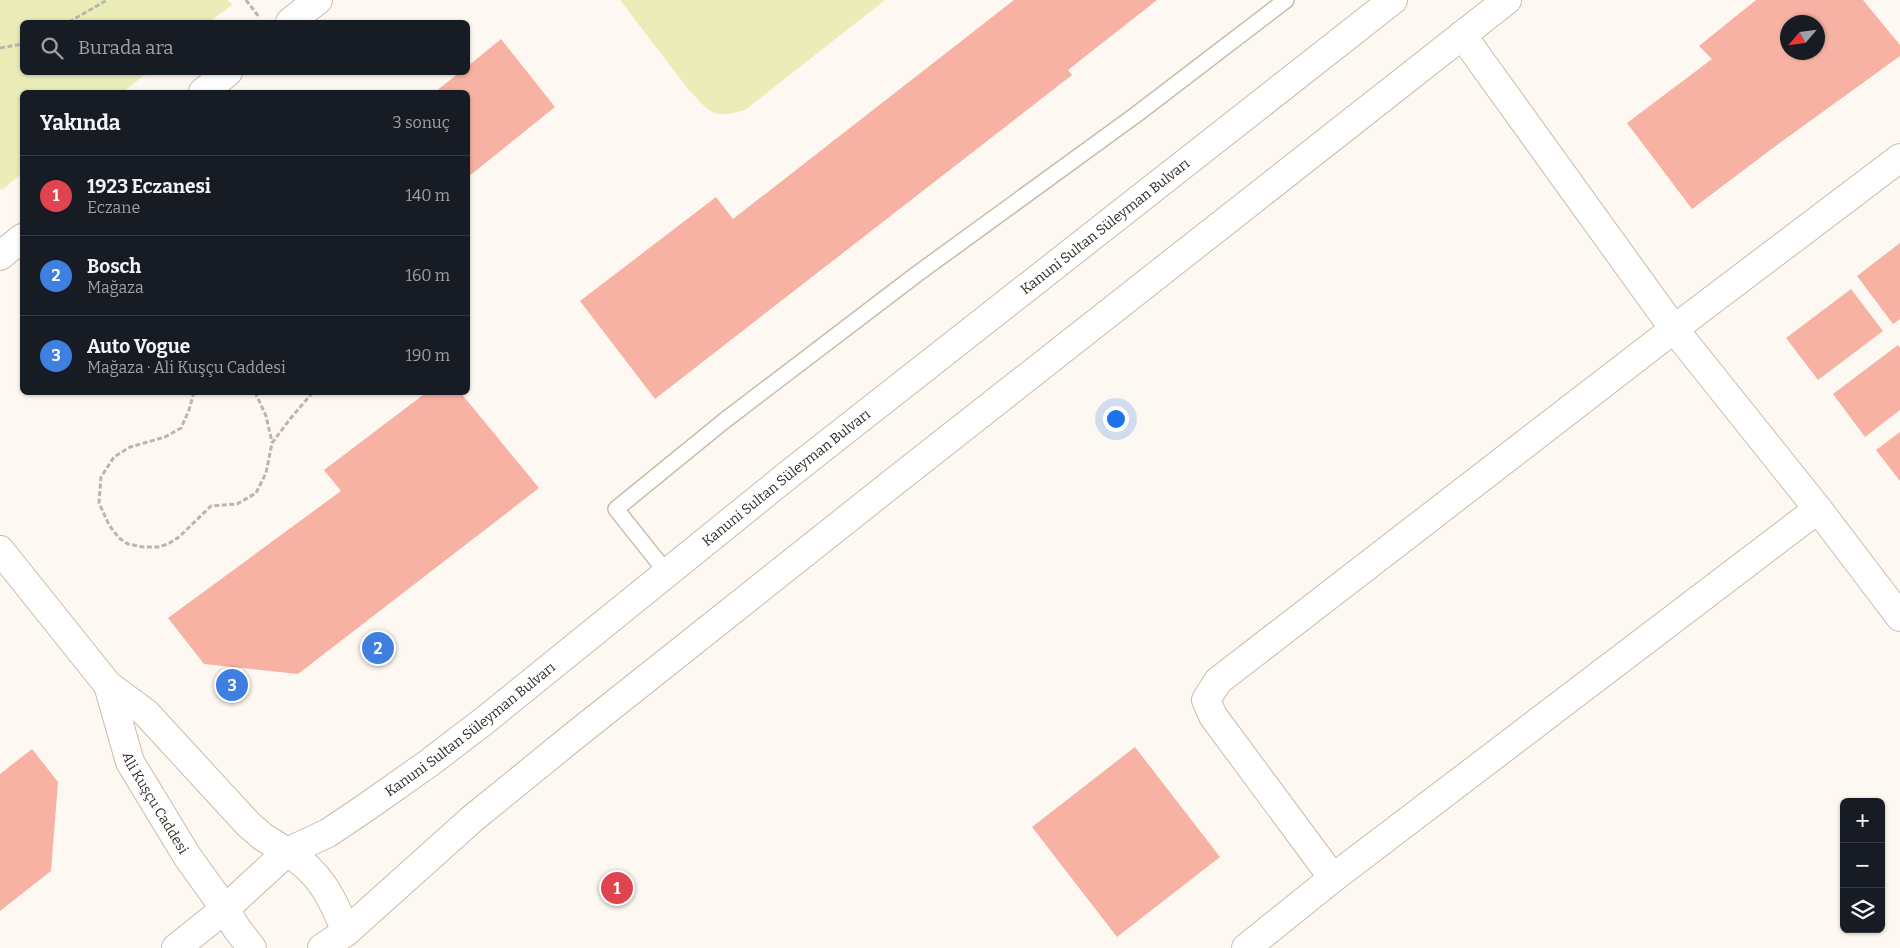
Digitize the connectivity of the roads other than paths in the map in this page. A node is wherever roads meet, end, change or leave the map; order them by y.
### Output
1 (318, 0) edge
2 (1286, 0) edge
3 (1507, 0) edge
4 (1380, 4) edge
5 (293, 20) edge
6 (1462, 35) junction
7 (224, 75) edge
8 (206, 90) edge
9 (1900, 158) edge
10 (20, 240) edge
11 (0, 256) edge
12 (1674, 329) junction
13 (1818, 509) junction
14 (0, 550) edge
15 (666, 573) junction
16 (1900, 617) edge
17 (108, 685) junction
18 (287, 852) junction
19 (1333, 878) junction
20 (225, 909) junction
21 (349, 940) edge
22 (176, 948) edge
23 (252, 948) edge
24 (322, 948) edge
25 (1246, 948) edge

1 - 5 street
2 - 15 lane
3 - 6 street
4 - 15 street, Kanuni Sultan Süleyman Bulvarı
6 - 12 street
6 - 21 street
7 - 8 street
9 - 12 street
10 - 11 street
12 - 13 street
12 - 19 street
13 - 16 street
13 - 19 street
14 - 17 street, Ali Kuşçu Caddesi
15 - 18 street, Kanuni Sultan Süleyman Bulvarı
17 - 18 street, Ali Kuşçu Caddesi
17 - 20 street, Ali Kuşçu Caddesi
18 - 20 street, Kanuni Sultan Süleyman Bulvarı
18 - 21 street, Ali Kuşçu Caddesi
19 - 25 street
20 - 22 street, Kanuni Sultan Süleyman Bulvarı
20 - 23 street, Ali Kuşçu Caddesi
21 - 24 street

